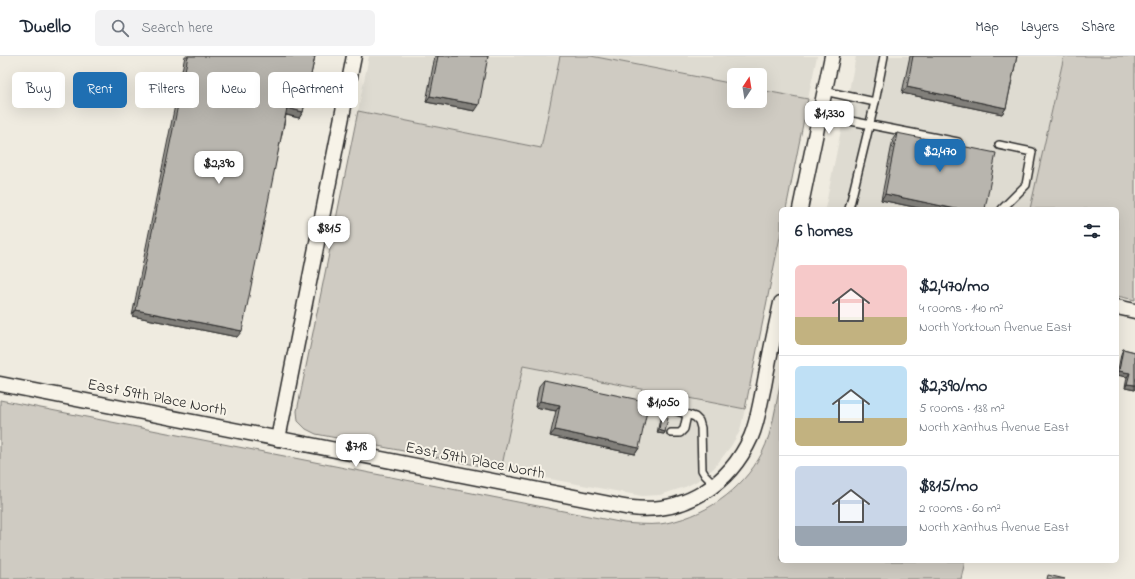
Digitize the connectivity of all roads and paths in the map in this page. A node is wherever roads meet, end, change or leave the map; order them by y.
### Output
1 (354, 56) edge
2 (832, 56) edge
3 (884, 56) edge
4 (824, 91) junction
5 (875, 102) junction
6 (820, 115) junction
7 (870, 124) junction
8 (958, 142) dead end
9 (999, 145) dead end
10 (800, 207) edge
11 (849, 207) edge
12 (1004, 207) edge
13 (1119, 307) edge
14 (1135, 311) edge
15 (779, 313) edge
16 (0, 384) edge
17 (664, 407) dead end
18 (687, 415) junction
19 (671, 433) dead end
20 (278, 439) junction
21 (711, 488) junction

1 - 20 street
2 - 4 street
3 - 5 lane
4 - 5 lane
4 - 6 street
5 - 7 lane
6 - 7 lane
6 - 10 street
7 - 8 lane
7 - 11 lane
9 - 12 lane
13 - 14 street
15 - 21 street
16 - 20 street, East 59th Place North
17 - 18 lane
18 - 19 lane
18 - 21 lane
20 - 21 street, East 59th Place North

